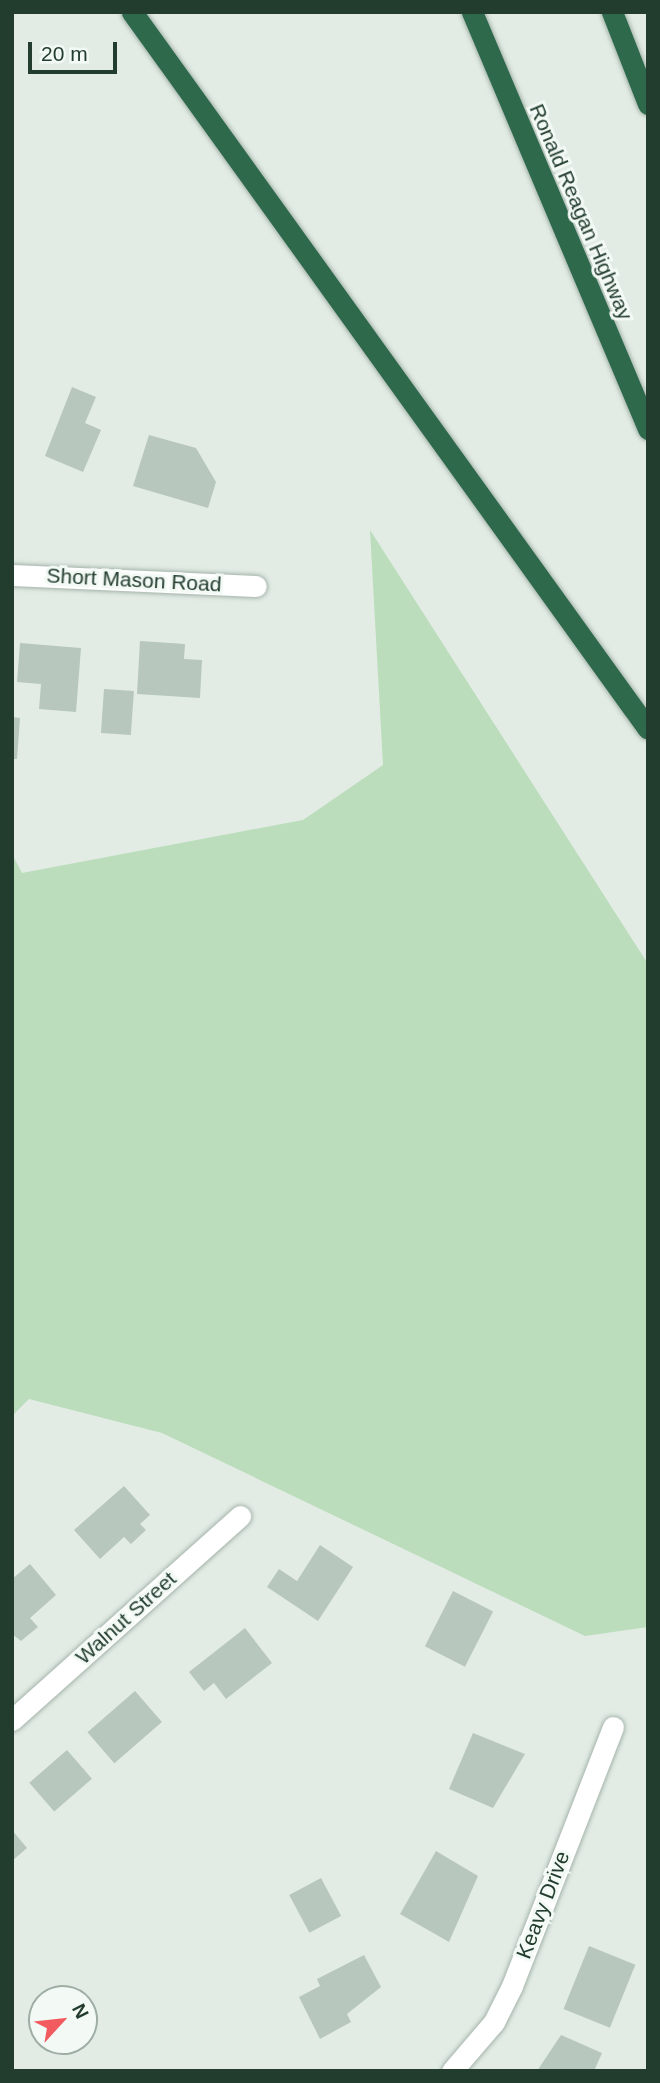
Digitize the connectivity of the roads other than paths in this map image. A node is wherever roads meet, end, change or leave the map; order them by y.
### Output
1 (132, 12) edge
2 (472, 12) edge
3 (612, 12) edge
4 (648, 104) edge
5 (648, 429) edge
6 (12, 575) edge
7 (256, 586) dead end
8 (648, 729) edge
9 (240, 1516) dead end
10 (12, 1720) edge
11 (614, 1727) dead end
12 (452, 2071) edge

1 - 8 highway
2 - 5 highway, Ronald Reagan Highway
3 - 4 highway
6 - 7 street, Short Mason Road
9 - 10 street, Walnut Street
11 - 12 street, Keavy Drive

